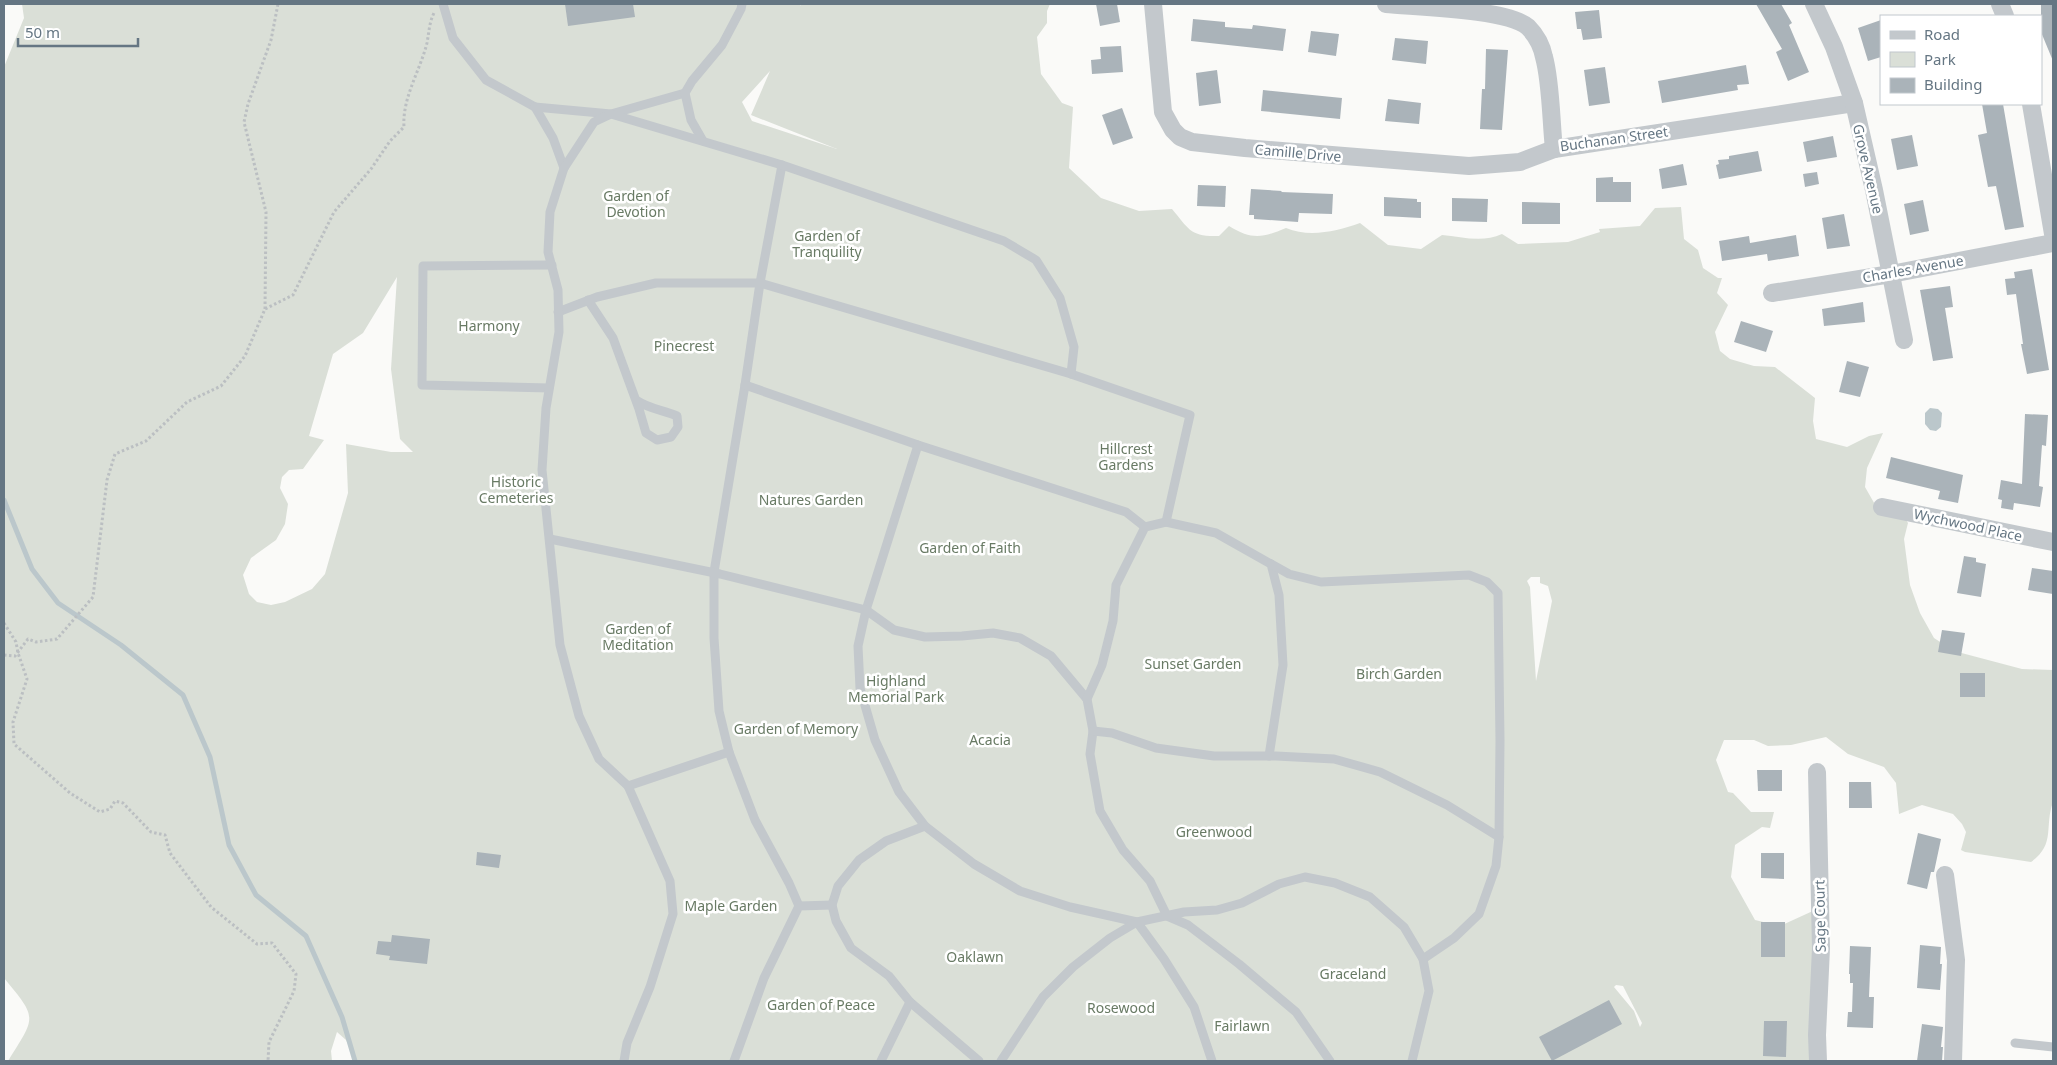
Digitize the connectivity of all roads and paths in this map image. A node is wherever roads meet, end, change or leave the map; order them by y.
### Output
1 (278, 4) edge
2 (443, 4) edge
3 (742, 4) edge
4 (1153, 4) edge
5 (1386, 4) edge
6 (1814, 4) edge
7 (435, 12) dead end
8 (685, 93) junction
9 (1854, 103) junction
10 (2031, 105) edge
11 (535, 108) junction
12 (611, 114) junction
13 (703, 141) junction
14 (1554, 149) junction
15 (782, 165) junction
16 (564, 168) junction
17 (2053, 234) edge
18 (2053, 243) edge
19 (552, 265) junction
20 (1890, 274) junction
21 (760, 283) junction
22 (1772, 293) dead end
23 (588, 300) junction
24 (264, 309) junction
25 (558, 312) junction
26 (1904, 340) dead end
27 (1071, 374) junction
28 (745, 385) junction
29 (549, 388) junction
30 (636, 400) junction
31 (918, 445) junction
32 (1882, 507) dead end
33 (1166, 522) junction
34 (1145, 527) junction
35 (550, 539) junction
36 (2053, 542) edge
37 (1271, 564) junction
38 (714, 572) junction
39 (866, 610) junction
40 (4, 623) edge
41 (18, 653) junction
42 (4, 655) edge
43 (1087, 699) junction
44 (1093, 730) junction
45 (729, 752) junction
46 (1269, 756) junction
47 (1817, 772) dead end
48 (628, 786) junction
49 (925, 826) junction
50 (1499, 837) junction
51 (1946, 874) dead end
52 (832, 905) junction
53 (799, 906) junction
54 (1167, 916) junction
55 (1137, 922) junction
56 (1423, 959) junction
57 (910, 1002) junction
58 (2015, 1044) dead end
59 (2053, 1047) edge
60 (268, 1061) edge
61 (624, 1061) edge
62 (734, 1061) edge
63 (881, 1061) edge
64 (979, 1061) edge
65 (1001, 1061) edge
66 (1212, 1061) edge
67 (1330, 1061) edge
68 (1412, 1061) edge
69 (1818, 1061) edge
70 (1953, 1061) edge

1 - 24 path
2 - 11 lane
3 - 8 lane
4 - 14 street, Camille Drive
5 - 14 street, Buchanan Street
6 - 9 street, Grove Avenue
7 - 24 path
8 - 12 lane
8 - 13 lane
9 - 14 street, Buchanan Street
9 - 20 street, Grove Avenue
10 - 17 street
11 - 12 lane
11 - 16 lane
12 - 13 lane
12 - 16 lane
13 - 15 lane
15 - 21 lane
15 - 27 lane
16 - 19 lane
18 - 20 street, Charles Avenue
19 - 25 lane
19 - 29 lane
20 - 22 street, Charles Avenue
20 - 26 street, Grove Avenue
21 - 23 lane
21 - 27 lane
21 - 28 lane
23 - 25 lane
23 - 30 lane
24 - 41 path
25 - 29 lane
27 - 33 lane
28 - 31 lane
28 - 38 lane
29 - 35 lane
30 - 30 lane
31 - 34 lane
31 - 39 lane
32 - 36 street, Wychwood Place
33 - 34 lane
33 - 37 lane
34 - 43 lane
35 - 38 lane
35 - 48 lane
37 - 46 lane
37 - 50 lane
38 - 39 lane
38 - 45 lane
39 - 43 lane
39 - 49 lane
40 - 41 path
41 - 42 path
41 - 60 path
43 - 44 lane
44 - 46 lane
44 - 54 lane
45 - 48 lane
45 - 53 lane
46 - 50 lane
47 - 69 street, Sage Court
48 - 61 lane
49 - 52 lane
49 - 55 lane
50 - 56 lane
51 - 70 street
52 - 53 lane
52 - 57 lane
53 - 62 lane
54 - 55 lane
54 - 56 lane
54 - 67 lane
55 - 65 lane
55 - 66 lane
56 - 68 lane
57 - 63 lane
57 - 64 lane
58 - 59 lane

